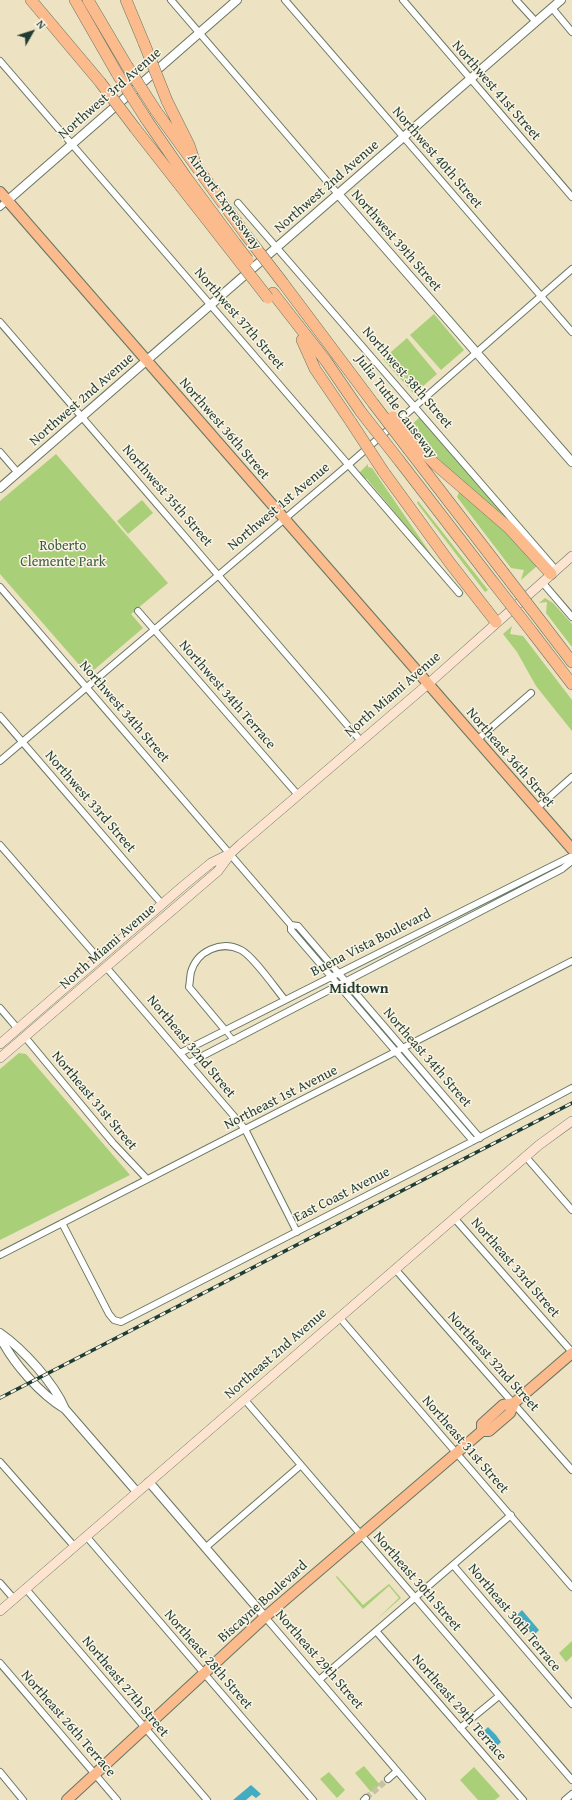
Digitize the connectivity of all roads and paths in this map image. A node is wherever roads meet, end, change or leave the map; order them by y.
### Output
1 (31, 0) edge
2 (40, 0) edge
3 (74, 0) edge
4 (88, 0) edge
5 (126, 0) edge
6 (170, 0) edge
7 (237, 0) edge
8 (285, 0) edge
9 (403, 0) edge
10 (516, 0) edge
11 (561, 0) edge
12 (552, 8) junction
13 (536, 22) junction
14 (572, 32) edge
15 (199, 33) junction
16 (0, 61) edge
17 (470, 79) junction
18 (100, 82) junction
19 (403, 137) junction
20 (72, 144) junction
21 (198, 170) junction
22 (0, 192) edge
23 (338, 194) junction
24 (572, 197) edge
25 (238, 203) dead end
26 (4, 204) edge
27 (232, 246) junction
28 (277, 248) junction
29 (572, 269) edge
30 (271, 296) junction
31 (540, 296) junction
32 (211, 305) junction
33 (0, 322) edge
34 (572, 332) edge
35 (302, 340) junction
36 (476, 353) junction
37 (147, 361) junction
38 (415, 406) junction
39 (361, 412) junction
40 (82, 417) junction
41 (413, 447) junction
42 (0, 452) edge
43 (572, 462) edge
44 (348, 465) junction
45 (18, 473) junction
46 (0, 488) edge
47 (283, 518) junction
48 (572, 556) edge
49 (553, 572) junction
50 (219, 575) junction
51 (542, 582) junction
52 (0, 587) edge
53 (459, 593) dead end
54 (138, 611) dead end
55 (572, 617) edge
56 (496, 622) junction
57 (155, 630) junction
58 (572, 662) edge
59 (428, 684) junction
60 (572, 684) edge
61 (87, 687) junction
62 (531, 693) dead end
63 (0, 716) edge
64 (477, 740) junction
65 (361, 741) junction
66 (23, 742) junction
67 (0, 761) edge
68 (572, 777) edge
69 (298, 795) junction
70 (536, 808) junction
71 (0, 845) edge
72 (572, 849) edge
73 (231, 853) junction
74 (572, 856) edge
75 (572, 861) edge
76 (183, 886) junction
77 (162, 904) junction
78 (291, 925) junction
79 (99, 959) junction
80 (572, 962) edge
81 (106, 967) junction
82 (86, 970) junction
83 (339, 973) junction
84 (331, 977) junction
85 (346, 981) junction
86 (338, 985) junction
87 (285, 1000) junction
88 (0, 1008) edge
89 (18, 1029) junction
90 (225, 1030) junction
91 (25, 1037) junction
92 (234, 1041) junction
93 (0, 1044) edge
94 (403, 1048) junction
95 (0, 1051) edge
96 (396, 1052) junction
97 (180, 1053) junction
98 (0, 1058) edge
99 (189, 1063) junction
100 (572, 1088) edge
101 (572, 1121) edge
102 (245, 1129) junction
103 (480, 1138) junction
104 (472, 1142) junction
105 (526, 1157) junction
106 (147, 1179) junction
107 (572, 1210) edge
108 (455, 1218) junction
109 (62, 1223) junction
110 (297, 1232) junction
111 (0, 1255) edge
112 (396, 1270) junction
113 (340, 1318) junction
114 (0, 1333) edge
115 (0, 1337) edge
116 (572, 1352) edge
117 (245, 1400) junction
118 (514, 1403) junction
119 (65, 1409) junction
120 (456, 1452) junction
121 (0, 1462) edge
122 (301, 1465) junction
123 (572, 1470) edge
124 (149, 1482) junction
125 (137, 1492) junction
126 (511, 1516) junction
127 (360, 1535) junction
128 (86, 1536) junction
129 (74, 1546) junction
130 (205, 1548) junction
131 (453, 1565) junction
132 (0, 1583) edge
133 (572, 1587) edge
134 (26, 1589) junction
135 (415, 1598) junction
136 (14, 1599) junction
137 (0, 1611) edge
138 (265, 1617) junction
139 (376, 1631) junction
140 (0, 1663) edge
141 (204, 1674) junction
142 (319, 1680) junction
143 (499, 1696) junction
144 (572, 1704) edge
145 (145, 1728) junction
146 (460, 1728) junction
147 (397, 1771) junction
148 (0, 1772) edge
149 (95, 1774) junction
150 (388, 1779) tunnel mouth
151 (572, 1780) edge
152 (572, 1794) edge
153 (23, 1800) edge
154 (67, 1800) edge
155 (117, 1800) edge
156 (207, 1800) edge
157 (313, 1800) edge
158 (422, 1800) edge
159 (523, 1800) edge
160 (565, 1800) edge

1 - 18 highway
2 - 18 highway
3 - 27 highway, Airport Expressway, bridge
4 - 21 highway, Airport Expressway, bridge
5 - 21 highway, bridge
6 - 15 street, Northwest 39th Street
7 - 15 street, Northwest 3rd Avenue
8 - 19 street, Northwest 40th Street
9 - 17 street, Northwest 41st Street
10 - 13 street
11 - 12 street, Northwest 2nd Avenue
12 - 13 street, Northwest 2nd Avenue
12 - 14 street
13 - 17 street, Northwest 2nd Avenue
15 - 20 street, Northwest 3rd Avenue
15 - 23 street, Northwest 39th Street
16 - 20 street, Northwest 37th Street
17 - 19 street, Northwest 2nd Avenue
17 - 24 street, Northwest 41st Street
18 - 27 highway, bridge
19 - 23 street, Northwest 2nd Avenue
19 - 31 street, Northwest 40th Street
20 - 26 street, Northwest 3rd Avenue
20 - 32 street, Northwest 37th Street
21 - 41 highway, Julia Tuttle Causeway, bridge
22 - 26 main road, Northwest 36th Street
23 - 28 street, Northwest 2nd Avenue
23 - 36 street, Northwest 39th Street
25 - 28 street, Northwest 38th Street
26 - 37 main road, Northwest 36th Street
27 - 30 highway, bridge
28 - 32 street, Northwest 2nd Avenue
28 - 38 street, Northwest 38th Street
29 - 31 street, Northwest 1st Avenue
30 - 35 highway
30 - 39 highway
31 - 34 street, Northwest 40th Street
31 - 36 street, Northwest 1st Avenue
32 - 37 street, Northwest 2nd Avenue
32 - 44 street, Northwest 37th Street
33 - 40 street, Northwest 35th Street
35 - 39 highway
35 - 56 highway, bridge
36 - 38 street, Northwest 1st Avenue
36 - 43 street, Northwest 39th Street
37 - 40 street, Northwest 2nd Avenue
37 - 47 main road, Northwest 36th Street
38 - 44 street, Northwest 1st Avenue
38 - 49 street, Northwest 38th Street
39 - 60 highway, bridge
40 - 45 street, Northwest 2nd Avenue
40 - 50 street, Northwest 35th Street
41 - 49 highway
41 - 58 highway, Julia Tuttle Causeway, bridge
42 - 45 street
44 - 47 street, Northwest 1st Avenue
44 - 53 street, Northwest 37th Street
45 - 46 street, Northwest 2nd Avenue
47 - 50 street, Northwest 1st Avenue
47 - 59 main road, Northwest 36th Street
48 - 49 main road, North Miami Avenue
49 - 51 main road, North Miami Avenue
50 - 57 street, Northwest 1st Avenue
50 - 65 street, Northwest 35th Street
51 - 55 street
51 - 56 main road, North Miami Avenue
52 - 61 street, Northwest 34th Street
54 - 57 street, Northwest 34th Terrace
56 - 59 main road, North Miami Avenue
57 - 61 street, Northwest 1st Avenue
57 - 69 street, Northwest 34th Terrace
59 - 64 main road, Northeast 36th Street
59 - 65 main road, North Miami Avenue
61 - 66 street, Northwest 1st Avenue
61 - 73 street, Northwest 34th Street
62 - 64 street
63 - 66 street, Northwest 33rd Street
64 - 70 main road, Northeast 36th Street
65 - 69 main road, North Miami Avenue
66 - 67 street, Northwest 1st Avenue
66 - 77 street, Northwest 33rd Street
68 - 70 street
69 - 73 main road, North Miami Avenue
70 - 72 main road, Northeast 36th Street
71 - 79 street
73 - 76 main road, North Miami Avenue
73 - 78 street, Northeast 34th Street
73 - 81 main road, North Miami Avenue
74 - 83 street, Buena Vista Boulevard
75 - 85 street, Buena Vista Boulevard
76 - 77 main road, North Miami Avenue
76 - 81 main road
77 - 79 main road, North Miami Avenue
78 - 83 street, Northeast 34th Street
78 - 84 street, Northeast 34th Street
79 - 82 main road, North Miami Avenue
80 - 94 street, Northeast 1st Avenue
81 - 91 main road, North Miami Avenue
81 - 97 street, Northeast 32nd Street
82 - 89 main road, North Miami Avenue
82 - 91 main road
83 - 84 street, Buena Vista Boulevard
83 - 85 street, Northeast 34th Street
84 - 86 street, Northeast 34th Street
84 - 87 street, Buena Vista Boulevard
85 - 86 street, Buena Vista Boulevard
85 - 94 street, Northeast 34th Street
86 - 92 street, Buena Vista Boulevard
86 - 96 street, Northeast 34th Street
87 - 90 street, Buena Vista Boulevard
87 - 90 street
88 - 89 street
89 - 93 main road, North Miami Avenue
89 - 95 main road
90 - 92 street
90 - 97 street, Buena Vista Boulevard
91 - 98 main road, North Miami Avenue
91 - 106 street, Northeast 31st Street
92 - 99 street, Buena Vista Boulevard
94 - 96 street, Northeast 1st Avenue
94 - 103 street, Northeast 34th Street
96 - 102 street, Northeast 1st Avenue
96 - 104 street, Northeast 34th Street
97 - 99 street, Northeast 32nd Street
99 - 102 street, Northeast 32nd Street
100 - 103 street, East Coast Avenue
101 - 105 main road, Northeast 2nd Avenue
102 - 106 street, Northeast 1st Avenue
102 - 110 street, Northeast 32nd Street
103 - 104 street, East Coast Avenue
104 - 110 street, East Coast Avenue
105 - 107 street
105 - 108 main road, Northeast 2nd Avenue
106 - 109 street, Northeast 1st Avenue
108 - 112 main road, Northeast 2nd Avenue
108 - 116 street, Northeast 33rd Street
109 - 110 street, East Coast Avenue
109 - 111 street, Northeast 1st Avenue
112 - 113 main road, Northeast 2nd Avenue
112 - 118 street, Northeast 32nd Street
113 - 117 main road, Northeast 2nd Avenue
113 - 120 street, Northeast 31st Street
114 - 119 street
115 - 119 street
116 - 118 main road, Biscayne Boulevard
117 - 122 street, Northeast 30th Street
117 - 124 main road, Northeast 2nd Avenue
118 - 120 main road, Biscayne Boulevard
118 - 123 street, Northeast 32nd Street
119 - 125 street
120 - 126 street, Northeast 31st Street
120 - 127 main road, Biscayne Boulevard
121 - 129 street
122 - 127 street, Northeast 30th Street
122 - 130 street
124 - 125 main road, Northeast 2nd Avenue
124 - 130 street, Northeast 29th Street
125 - 128 main road, Northeast 2nd Avenue
126 - 131 street
126 - 133 street, Northeast 31st Street
127 - 135 street, Northeast 30th Street
127 - 138 main road, Biscayne Boulevard
128 - 129 main road, Northeast 2nd Avenue
128 - 141 street, Northeast 28th Street
129 - 134 main road, Northeast 2nd Avenue
130 - 138 street, Northeast 29th Street
131 - 135 street
131 - 144 street, Northeast 30th Terrace
132 - 136 street
134 - 136 main road, Northeast 2nd Avenue
134 - 145 street, Northeast 27th Street
135 - 139 street
135 - 143 street, Northeast 30th Street
136 - 137 main road, Northeast 2nd Avenue
138 - 141 main road, Biscayne Boulevard
138 - 142 street, Northeast 29th Street
139 - 142 street
139 - 146 street, Northeast 29th Terrace
140 - 149 street, Northeast 26th Terrace
141 - 145 main road, Biscayne Boulevard
141 - 157 street, Northeast 28th Street
142 - 147 street, Northeast 29th Street
143 - 146 street
143 - 151 street, Northeast 30th Street
145 - 149 main road, Biscayne Boulevard
145 - 156 street, Northeast 27th Street
146 - 159 street, Northeast 29th Terrace
147 - 150 street
147 - 158 street, Northeast 29th Street
148 - 153 street
149 - 154 main road, Biscayne Boulevard
149 - 155 street, Northeast 26th Terrace
152 - 160 street

